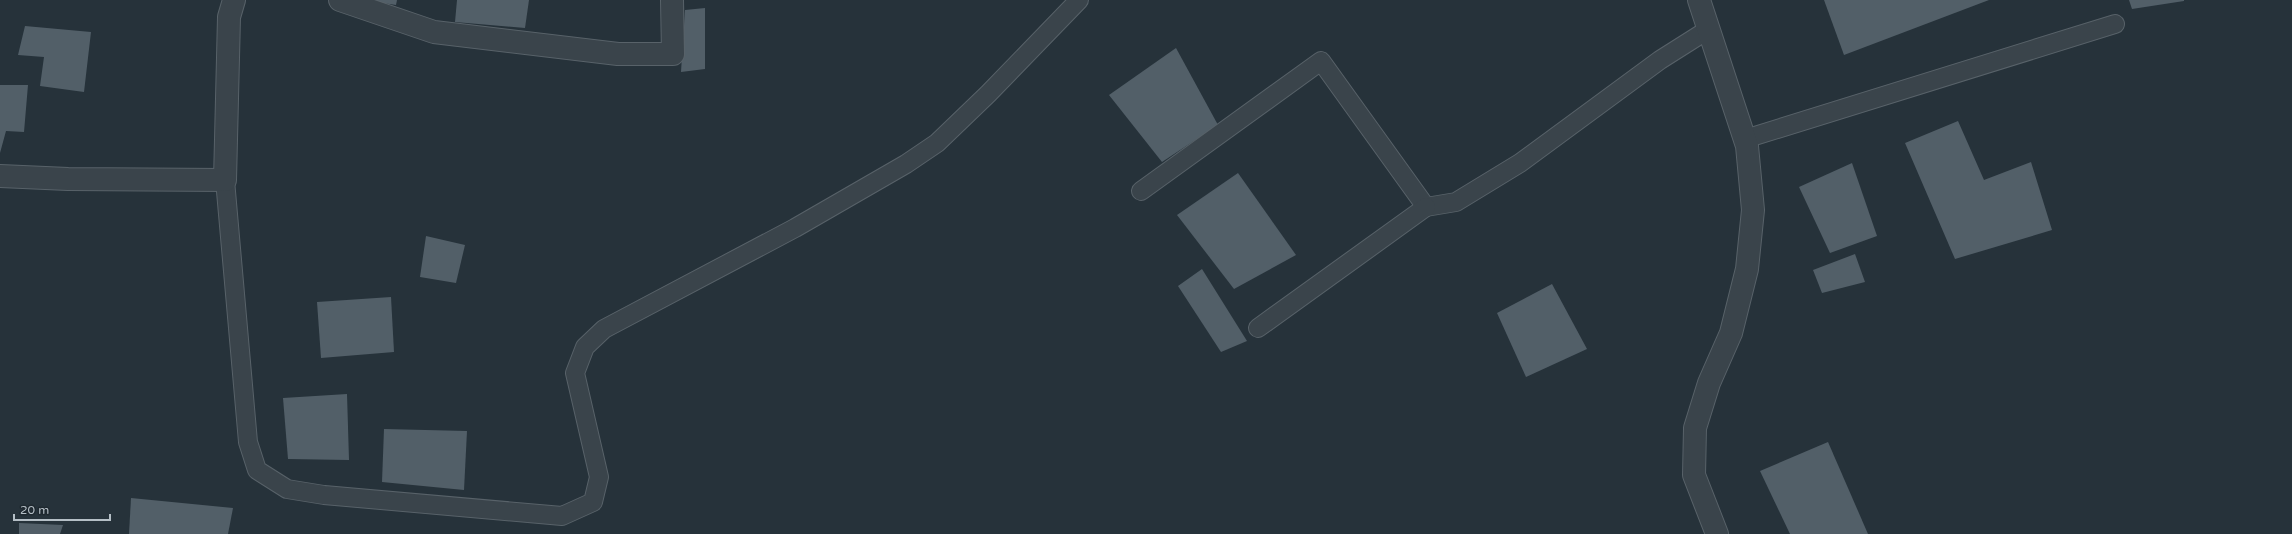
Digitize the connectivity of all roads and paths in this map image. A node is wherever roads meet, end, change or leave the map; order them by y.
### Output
1 (234, 0) edge
2 (340, 0) edge
3 (672, 0) edge
4 (1079, 0) edge
5 (1698, 0) edge
6 (2115, 24) dead end
7 (1709, 29) junction
8 (1745, 139) junction
9 (0, 176) edge
10 (225, 180) junction
11 (1141, 191) dead end
12 (1426, 206) junction
13 (1258, 328) dead end
14 (1716, 534) edge

1 - 10 street
2 - 3 street
4 - 10 lane
5 - 7 street
6 - 8 lane
7 - 8 street
7 - 12 lane
8 - 14 street
9 - 10 street
11 - 12 lane
12 - 13 lane

